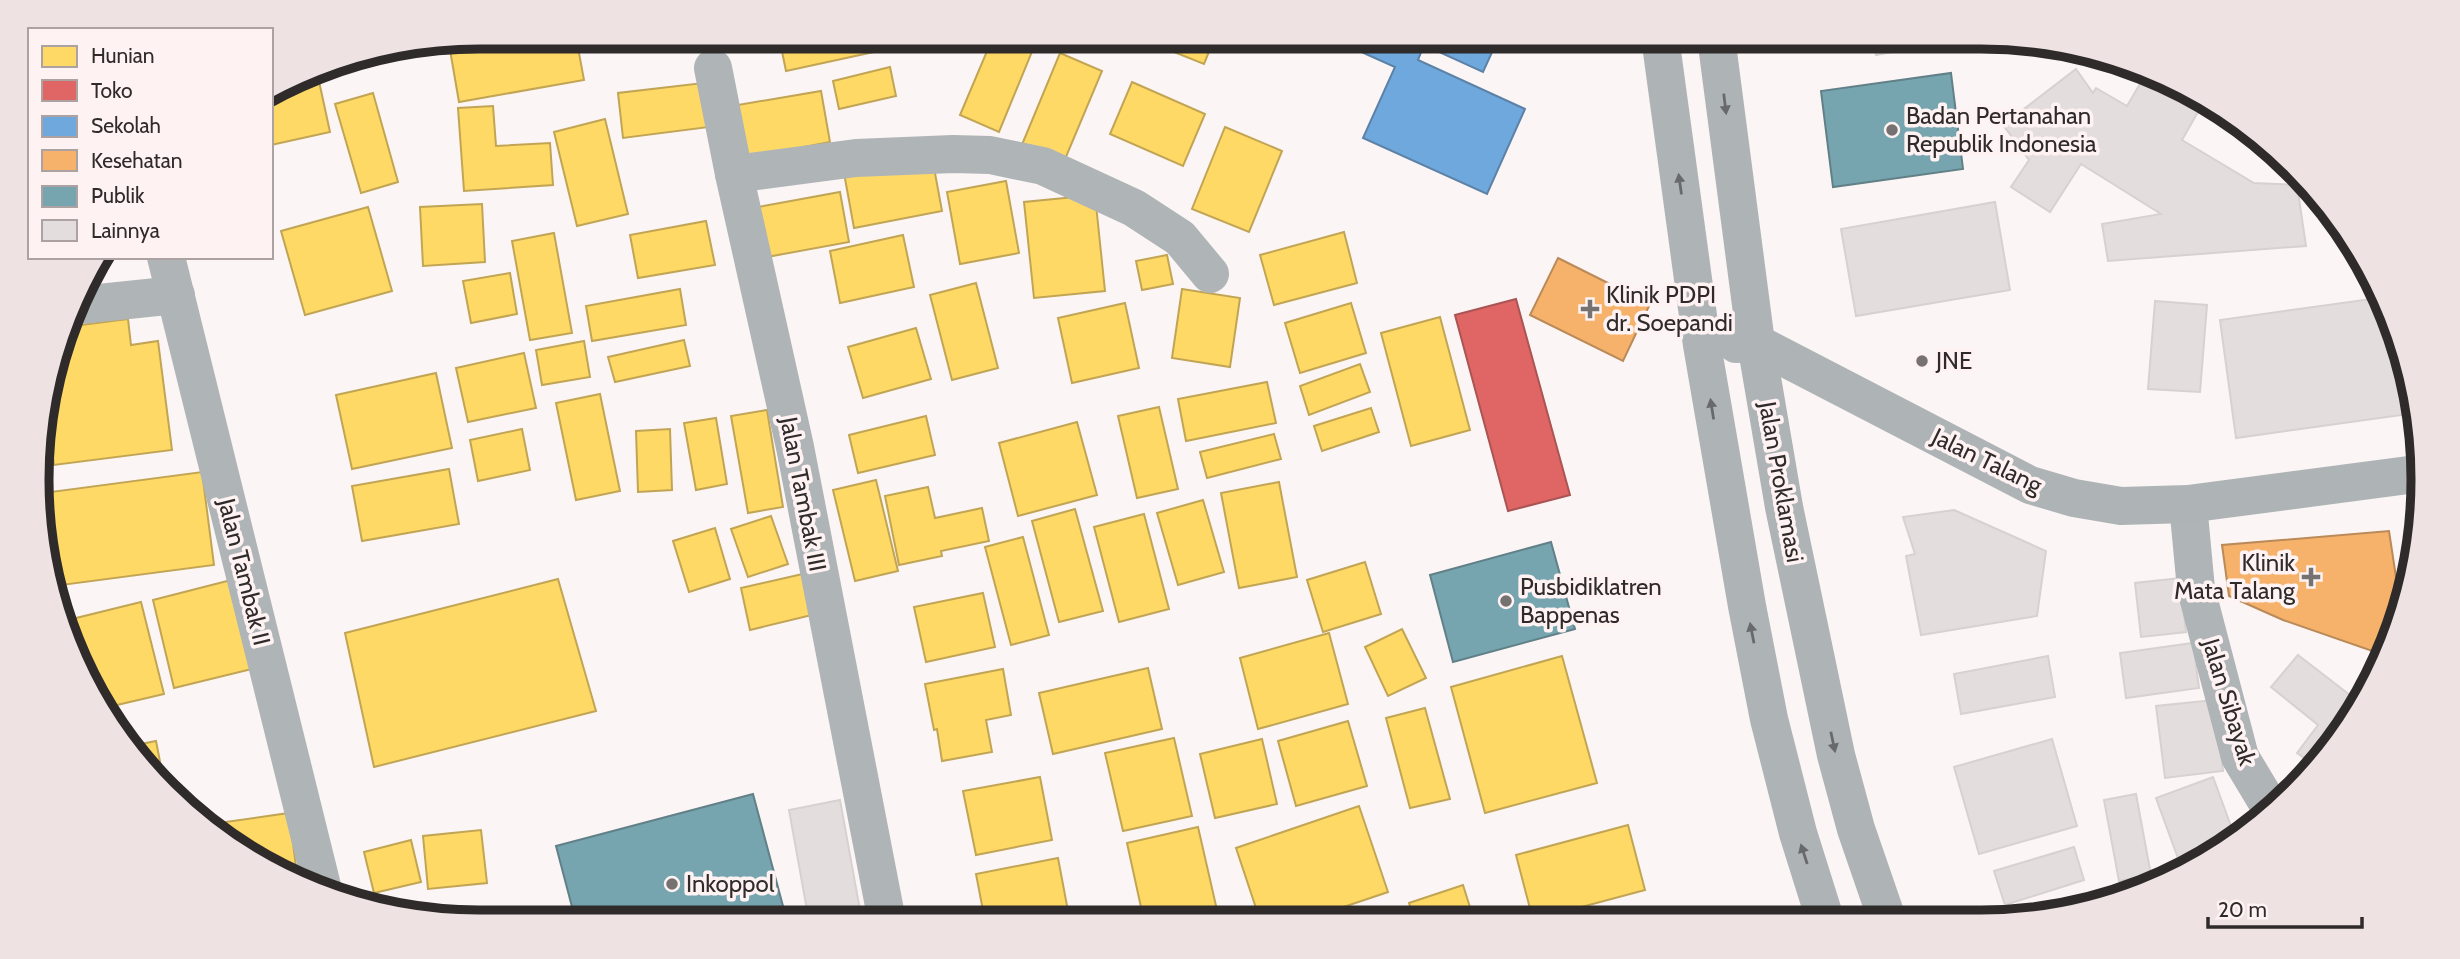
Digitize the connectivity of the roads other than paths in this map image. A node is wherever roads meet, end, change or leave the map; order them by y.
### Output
1 (1662, 49) edge
2 (1718, 49) edge
3 (713, 68) dead end
4 (734, 174) junction
5 (167, 259) edge
6 (1210, 274) dead end
7 (176, 295) junction
8 (87, 304) edge
9 (1756, 343) junction
10 (1702, 345) junction
11 (2411, 475) edge
12 (2188, 504) junction
13 (2266, 801) edge
14 (320, 879) edge
15 (885, 910) edge
16 (1822, 910) edge
17 (1884, 910) edge

10 -> 1 main road
2 -> 9 main road, Jalan Proklamasi
3 - 4 street, Jalan Tambak III
4 - 6 street
4 - 15 street, Jalan Tambak III
5 - 7 street, Jalan Tambak II
7 - 8 street
7 - 14 street, Jalan Tambak II
9 - 10 main road, Jalan Talang
9 - 12 main road, Jalan Talang
9 -> 17 main road, Jalan Proklamasi
16 -> 10 main road
11 - 12 main road, Jalan Talang
12 - 13 street, Jalan Sibayak

